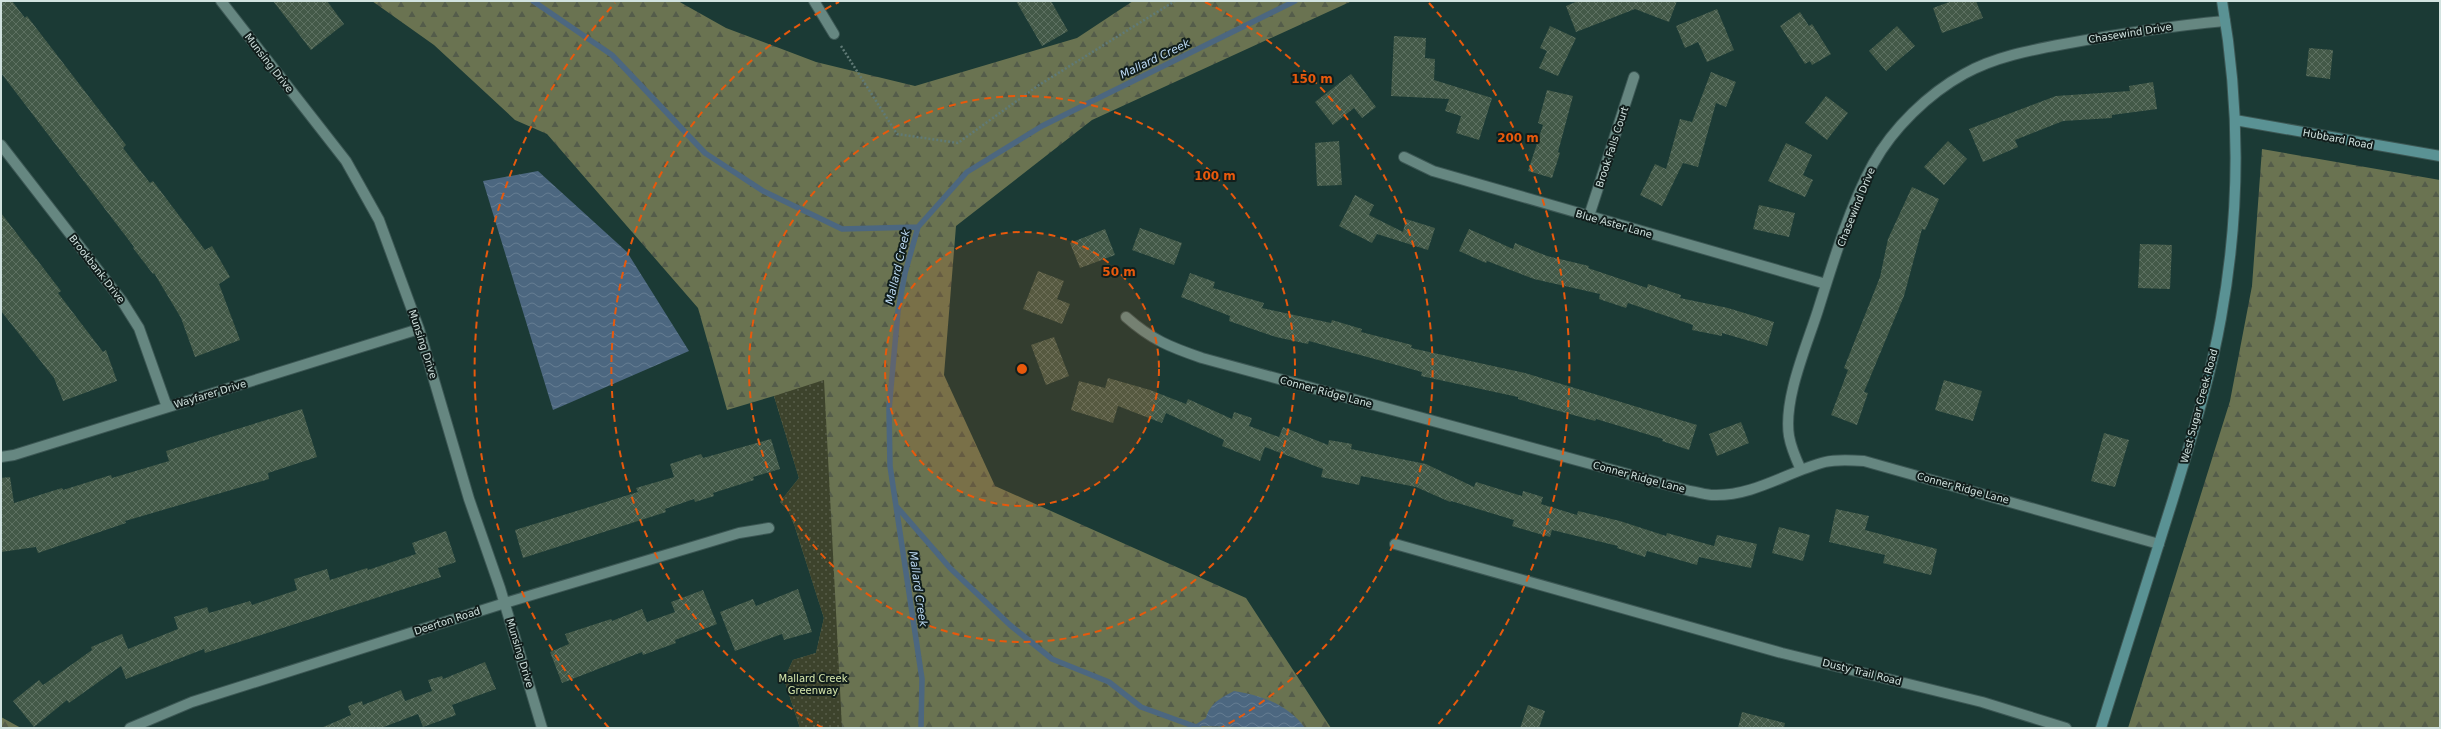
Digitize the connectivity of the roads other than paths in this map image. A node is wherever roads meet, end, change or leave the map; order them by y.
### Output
1 (221, 1) edge
2 (814, 1) edge
3 (2222, 1) edge
4 (2225, 21) junction
5 (834, 34) road end
6 (1634, 77) dead end
7 (2235, 120) junction
8 (1, 145) edge
9 (2440, 156) edge
10 (1404, 157) dead end
11 (1589, 216) junction
12 (1826, 284) junction
13 (1126, 317) dead end
14 (419, 330) junction
15 (167, 407) junction
16 (1, 457) edge
17 (1801, 470) junction
18 (769, 528) dead end
19 (1395, 544) dead end
20 (2159, 544) junction
21 (504, 603) junction
22 (130, 728) edge
23 (542, 728) edge
24 (2066, 728) edge
25 (2101, 728) edge

1 - 14 street, Munsing Drive
2 - 5 street
3 - 4 main road, West Sugar Creek Road
4 - 7 main road, West Sugar Creek Road
4 - 12 street, Chasewind Drive
6 - 11 street, Brook Falls Court
7 - 9 main road, Hubbard Road
7 - 20 main road, West Sugar Creek Road
8 - 15 street, Brookbank Drive
10 - 11 street, Blue Aster Lane
11 - 12 street, Blue Aster Lane
12 - 17 street, Chasewind Drive
13 - 17 street, Conner Ridge Lane
14 - 15 street, Wayfarer Drive
14 - 21 street, Munsing Drive
15 - 16 street, Wayfarer Drive
17 - 20 street, Conner Ridge Lane
18 - 21 street, Deerton Road
19 - 24 street, Dusty Trail Road
20 - 25 main road, West Sugar Creek Road
21 - 22 street, Deerton Road
21 - 23 street, Munsing Drive

